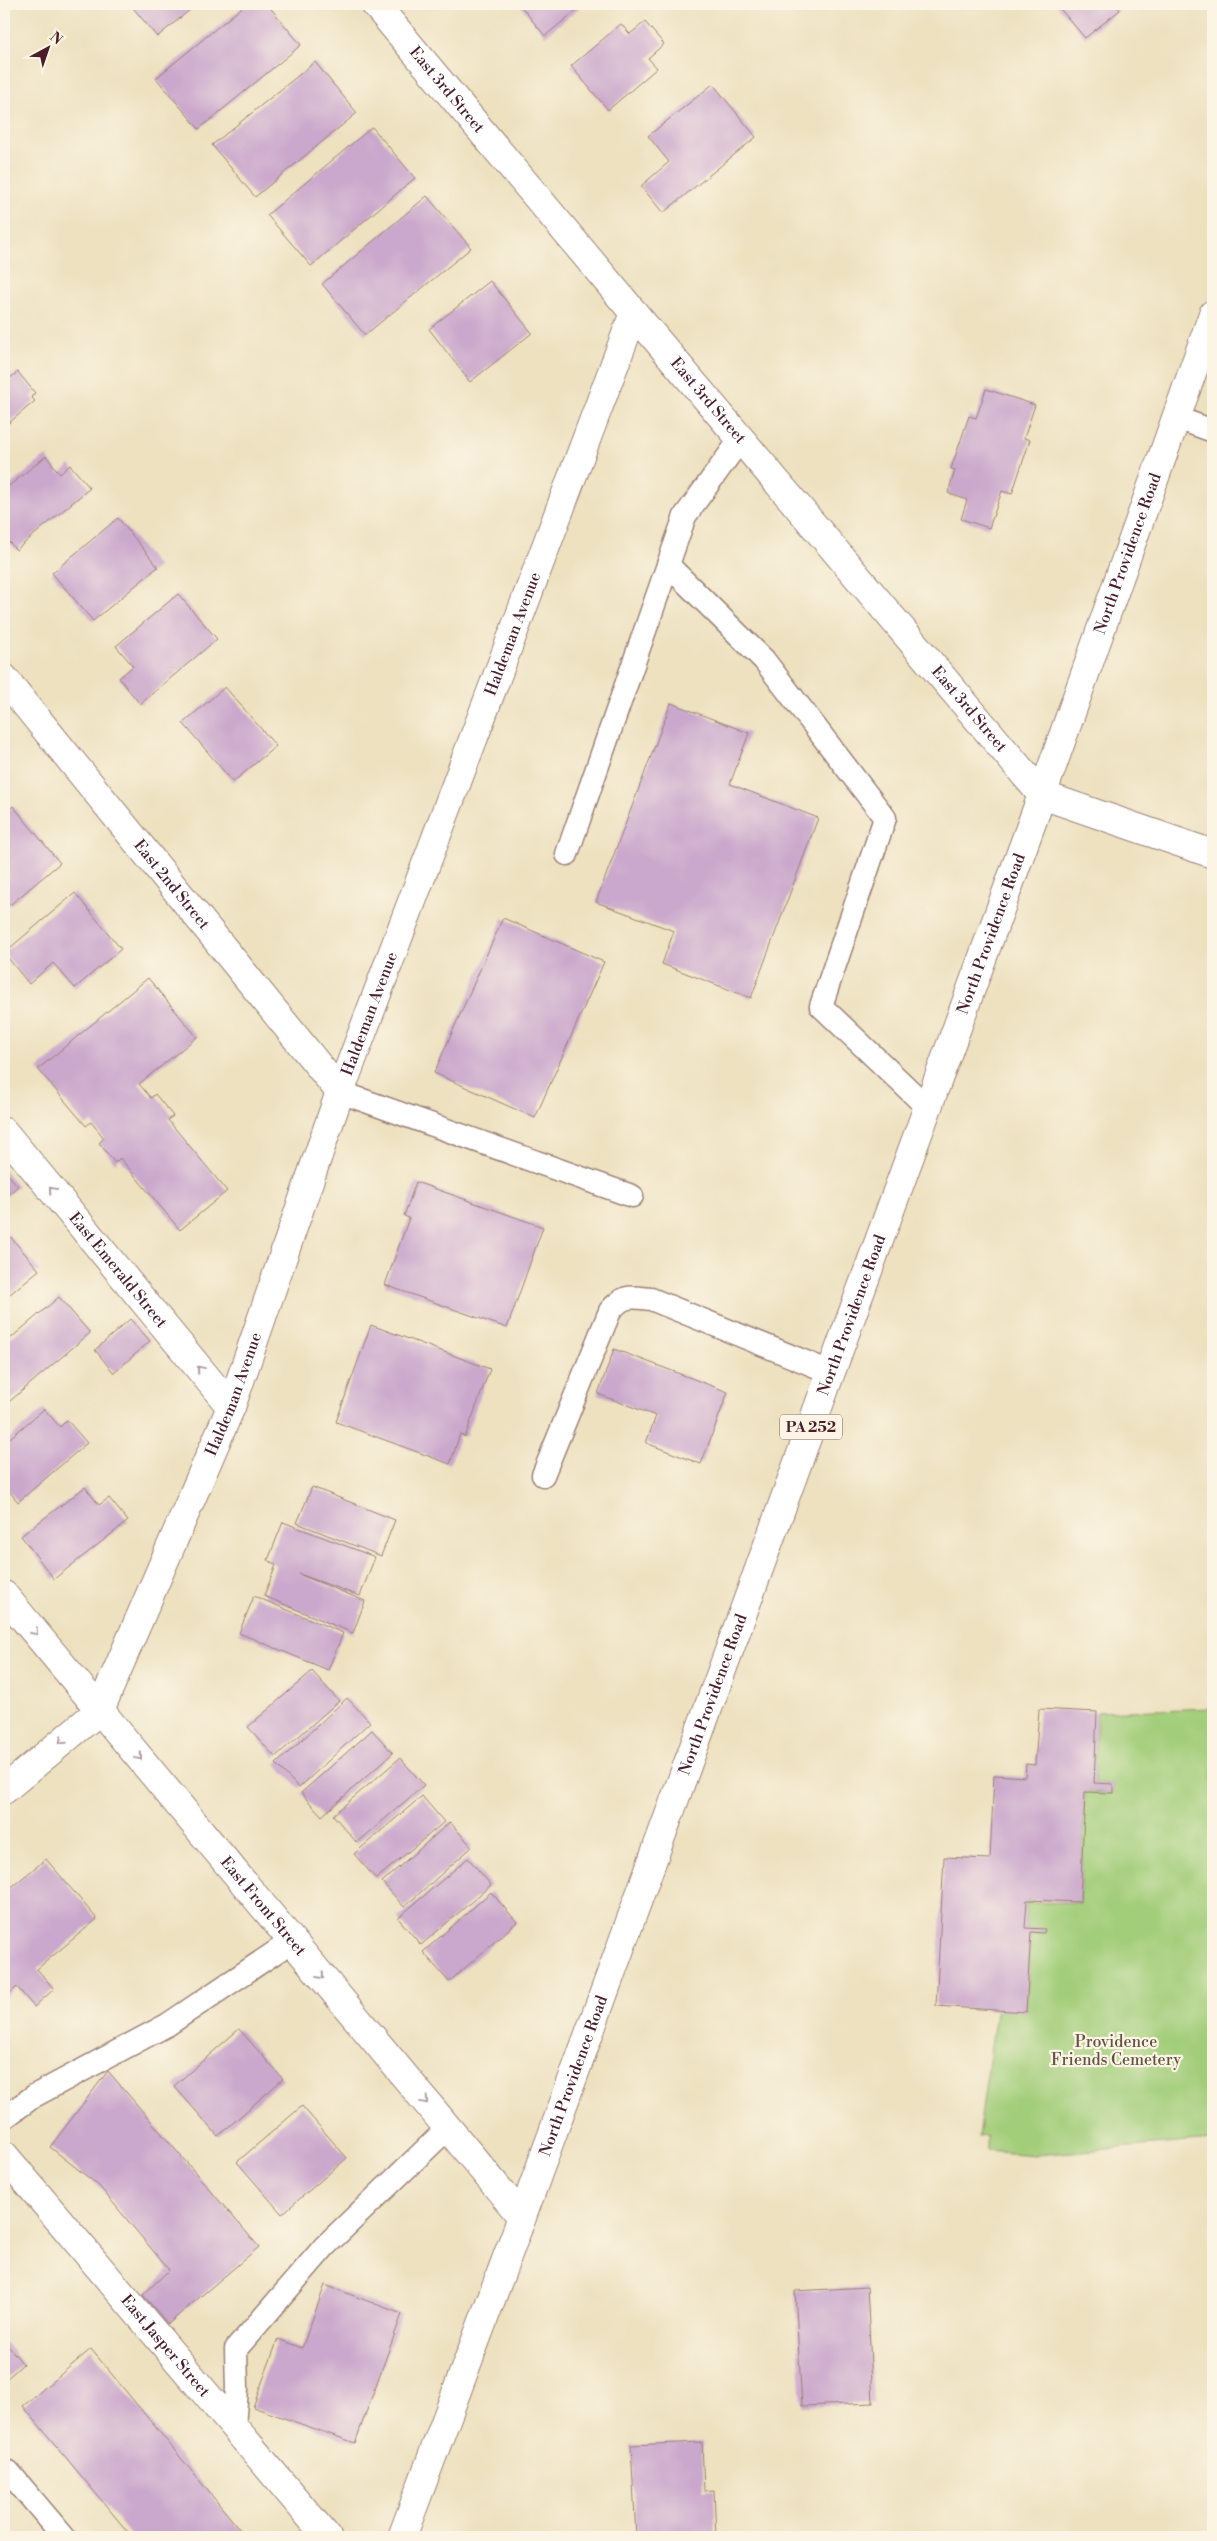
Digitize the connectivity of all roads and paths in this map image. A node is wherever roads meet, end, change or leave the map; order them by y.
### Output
1 (376, 4) edge
2 (634, 313) junction
3 (1213, 314) edge
4 (1177, 418) junction
5 (1213, 431) edge
6 (740, 440) junction
7 (668, 565) junction
8 (4, 678) edge
9 (1042, 795) junction
10 (567, 854) dead end
11 (1213, 854) edge
12 (340, 1092) junction
13 (928, 1108) junction
14 (4, 1132) edge
15 (632, 1196) dead end
16 (830, 1372) junction
17 (231, 1407) junction
18 (543, 1475) dead end
19 (4, 1595) edge
20 (100, 1710) junction
21 (4, 1790) edge
22 (292, 1941) junction
23 (4, 2118) edge
24 (448, 2128) junction
25 (4, 2155) edge
26 (522, 2217) junction
27 (234, 2426) junction
28 (4, 2476) edge
29 (64, 2537) edge
30 (327, 2537) edge
31 (402, 2537) edge

1 - 2 street, East 3rd Street
2 - 6 street, East 3rd Street
2 - 12 street, Haldeman Avenue
3 - 4 street, North Providence Road / PA 252
4 - 5 lane
4 - 9 street, North Providence Road / PA 252
6 - 7 lane
6 - 9 street, East 3rd Street
7 - 10 lane
7 - 13 lane
8 - 12 street, East 2nd Street
9 - 11 street
9 - 13 street, North Providence Road / PA 252
12 - 15 lane
12 - 17 street, Haldeman Avenue
13 - 16 street, North Providence Road / PA 252
17 -> 14 street, East Emerald Street
16 - 18 lane
16 - 26 street, North Providence Road / PA 252
17 - 20 street, Haldeman Avenue
19 -> 20 street, East Front Street
20 -> 21 street
20 -> 22 street, East Front Street
22 - 23 lane
22 -> 24 street, East Front Street
24 - 26 street, East Front Street
24 - 27 lane
25 - 27 street, East Jasper Street
26 - 31 street, North Providence Road / PA 252
27 - 30 street, East Jasper Street
28 - 29 lane

